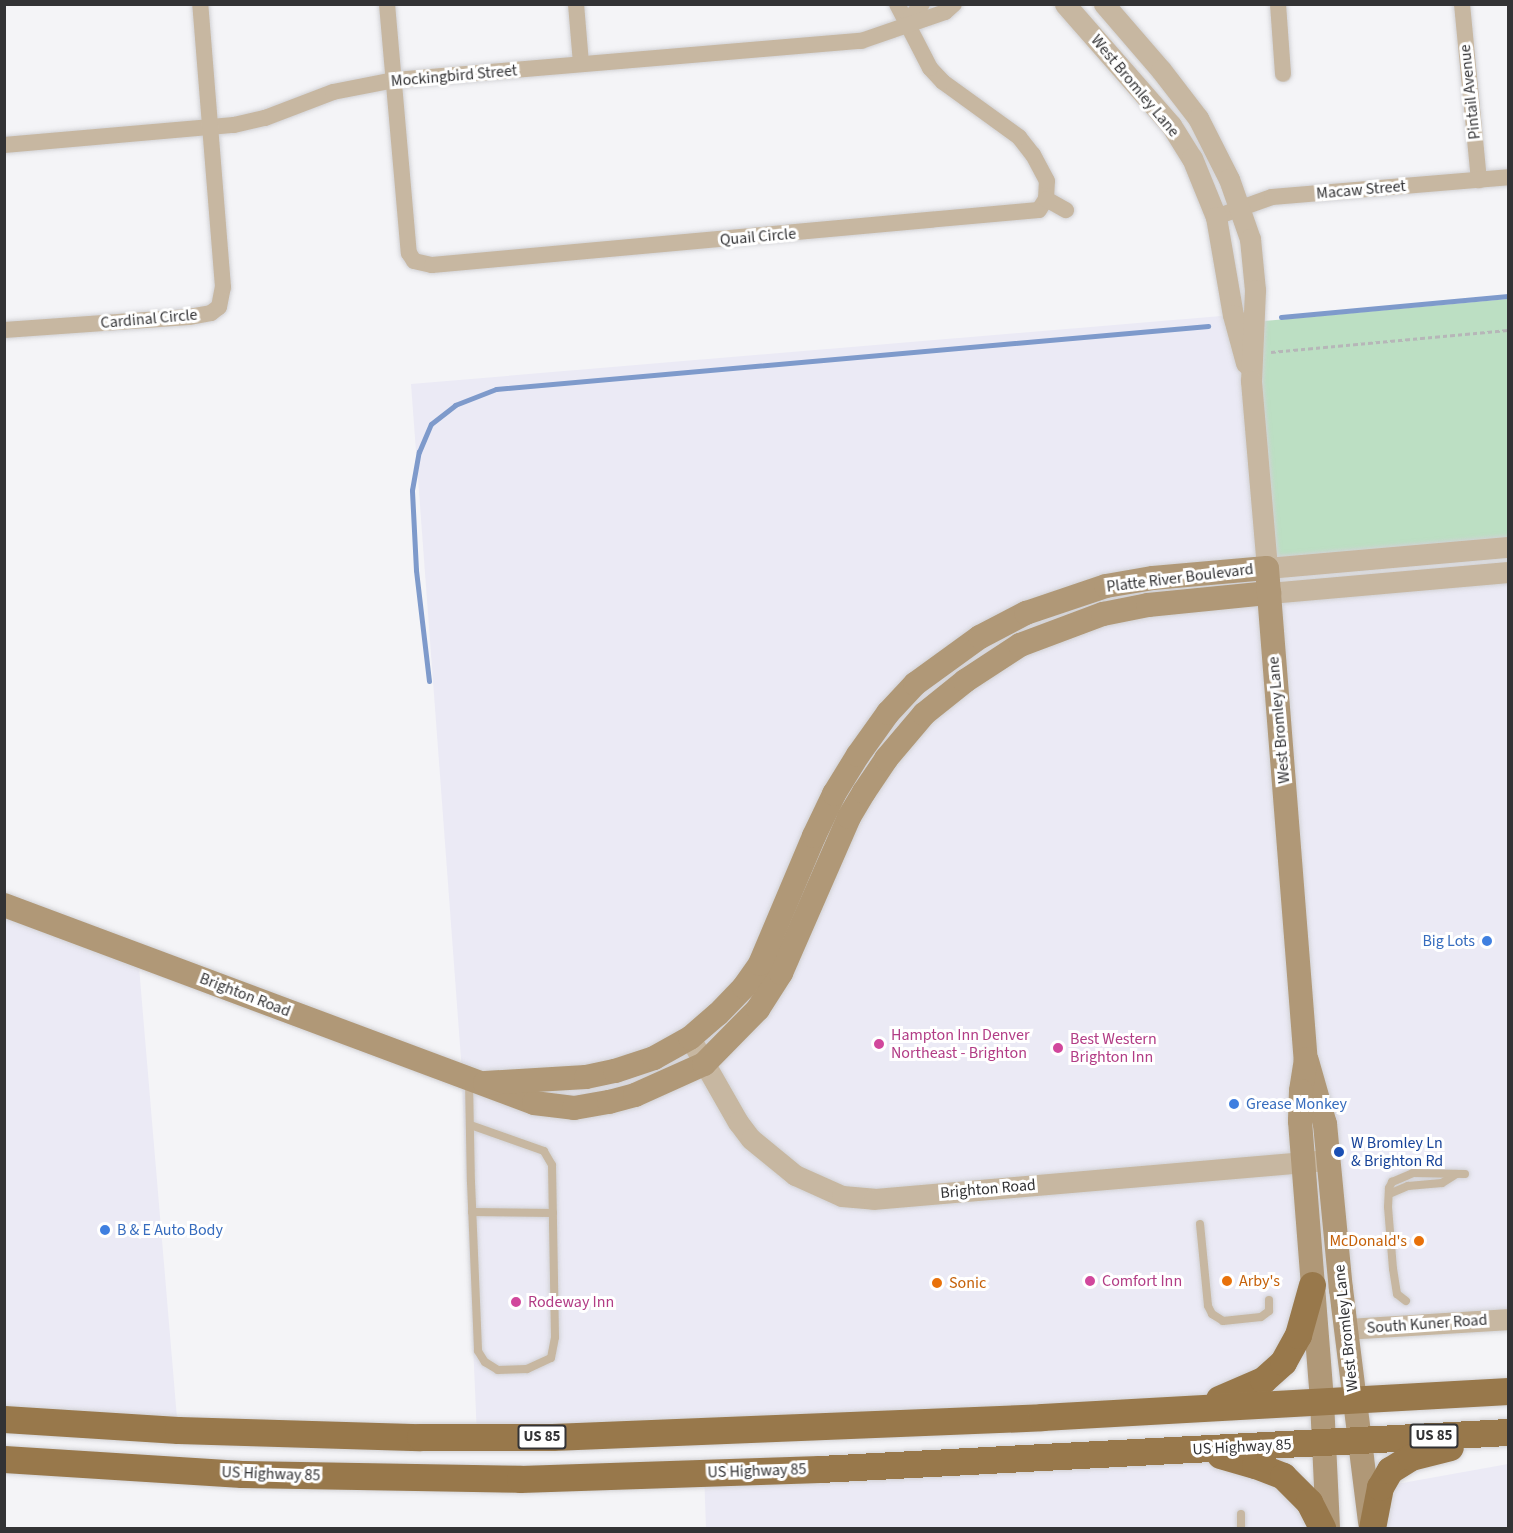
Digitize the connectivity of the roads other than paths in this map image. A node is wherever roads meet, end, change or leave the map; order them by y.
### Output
1 (200, 4) edge
2 (387, 4) edge
3 (576, 4) edge
4 (897, 4) edge
5 (922, 4) edge
6 (954, 4) edge
7 (1065, 4) edge
8 (1104, 4) edge
9 (1278, 4) edge
10 (1462, 4) edge
11 (906, 23) junction
12 (581, 64) junction
13 (1283, 74) dead end
14 (394, 80) junction
15 (210, 127) junction
16 (4, 145) edge
17 (1509, 177) edge
18 (1479, 180) junction
19 (1046, 199) junction
20 (1240, 208) junction
21 (1066, 210) dead end
22 (1216, 217) junction
23 (4, 330) edge
24 (1251, 381) junction
25 (1509, 547) edge
26 (1267, 567) junction
27 (1509, 572) edge
28 (1269, 593) junction
29 (814, 836) junction
30 (837, 845) junction
31 (803, 860) junction
32 (827, 868) junction
33 (4, 905) edge
34 (690, 1038) junction
35 (1306, 1059) junction
36 (704, 1064) junction
37 (477, 1081) junction
38 (470, 1125) junction
39 (1330, 1160) junction
40 (1302, 1163) junction
41 (1466, 1174) dead end
42 (472, 1212) junction
43 (553, 1213) junction
44 (1200, 1224) dead end
45 (1312, 1285) junction
46 (1269, 1300) dead end
47 (1406, 1301) dead end
48 (1509, 1319) edge
49 (1346, 1329) junction
50 (1509, 1391) edge
51 (1353, 1399) junction
52 (1322, 1401) junction
53 (1194, 1408) junction
54 (4, 1419) edge
55 (1509, 1432) edge
56 (1509, 1437) edge
57 (1360, 1439) junction
58 (1322, 1442) junction
59 (1183, 1450) junction
60 (4, 1459) edge
61 (1240, 1514) dead end
62 (1241, 1528) edge
63 (1322, 1528) edge
64 (1328, 1528) edge
65 (1371, 1528) edge

1 - 15 street
2 - 14 street
3 - 12 street
4 - 11 street
5 - 11 street, Mockingbird Street
6 - 11 street, Mockingbird Street
7 - 22 street, West Bromley Lane
8 - 20 street, West Bromley Lane
9 - 13 street
10 - 18 street, Pintail Avenue
11 - 12 street, Mockingbird Street
11 - 19 street
12 - 14 street, Mockingbird Street
14 - 15 street, Mockingbird Street
14 - 19 street, Quail Circle
15 - 16 street, Mockingbird Street
15 - 23 street, Cardinal Circle
17 - 18 street, Macaw Street
18 - 20 street, Macaw Street
19 - 21 street
20 - 22 street, Macaw Street
20 - 24 street, West Bromley Lane
22 - 24 street, West Bromley Lane
24 - 26 street, West Bromley Lane
25 - 26 street, Platte River Boulevard
26 - 28 main road, West Bromley Lane
26 - 29 main road, Platte River Boulevard
27 - 28 street, Platte River Boulevard
28 - 30 main road, Platte River Boulevard
28 - 35 main road, West Bromley Lane
29 - 30 street
29 - 31 main road, Platte River Boulevard
30 - 32 main road, Platte River Boulevard
31 - 32 street
31 - 34 main road, Platte River Boulevard
32 - 36 main road, Platte River Boulevard
33 - 37 main road, Brighton Road
34 - 36 street, Brighton Road
34 - 37 main road, Brighton Road
35 - 39 main road, West Bromley Lane
35 - 40 main road, West Bromley Lane
36 - 37 main road, Brighton Road
36 - 40 street, Brighton Road
37 - 38 lane
38 - 42 lane
38 - 43 lane
39 - 40 street, Brighton Road
39 - 49 main road, West Bromley Lane
40 - 45 main road, West Bromley Lane
41 - 47 lane
42 - 43 lane
42 - 43 lane
44 - 46 lane
45 - 52 main road, West Bromley Lane
45 - 53 highway
48 - 49 street, South Kuner Road
49 - 51 main road, West Bromley Lane
50 - 51 highway, US 85
51 - 52 highway, US 85
51 - 57 main road, West Bromley Lane
52 - 53 highway, US 85
52 - 58 main road, West Bromley Lane
53 - 54 highway, US 85
55 - 57 highway, US Highway 85 / US 85
56 - 65 highway
57 - 58 highway, US Highway 85 / US 85
57 - 65 main road, West Bromley Lane
58 - 59 highway, US Highway 85 / US 85
58 - 64 main road, West Bromley Lane
59 - 60 highway, US Highway 85 / US 85
59 - 63 highway
61 - 62 lane

